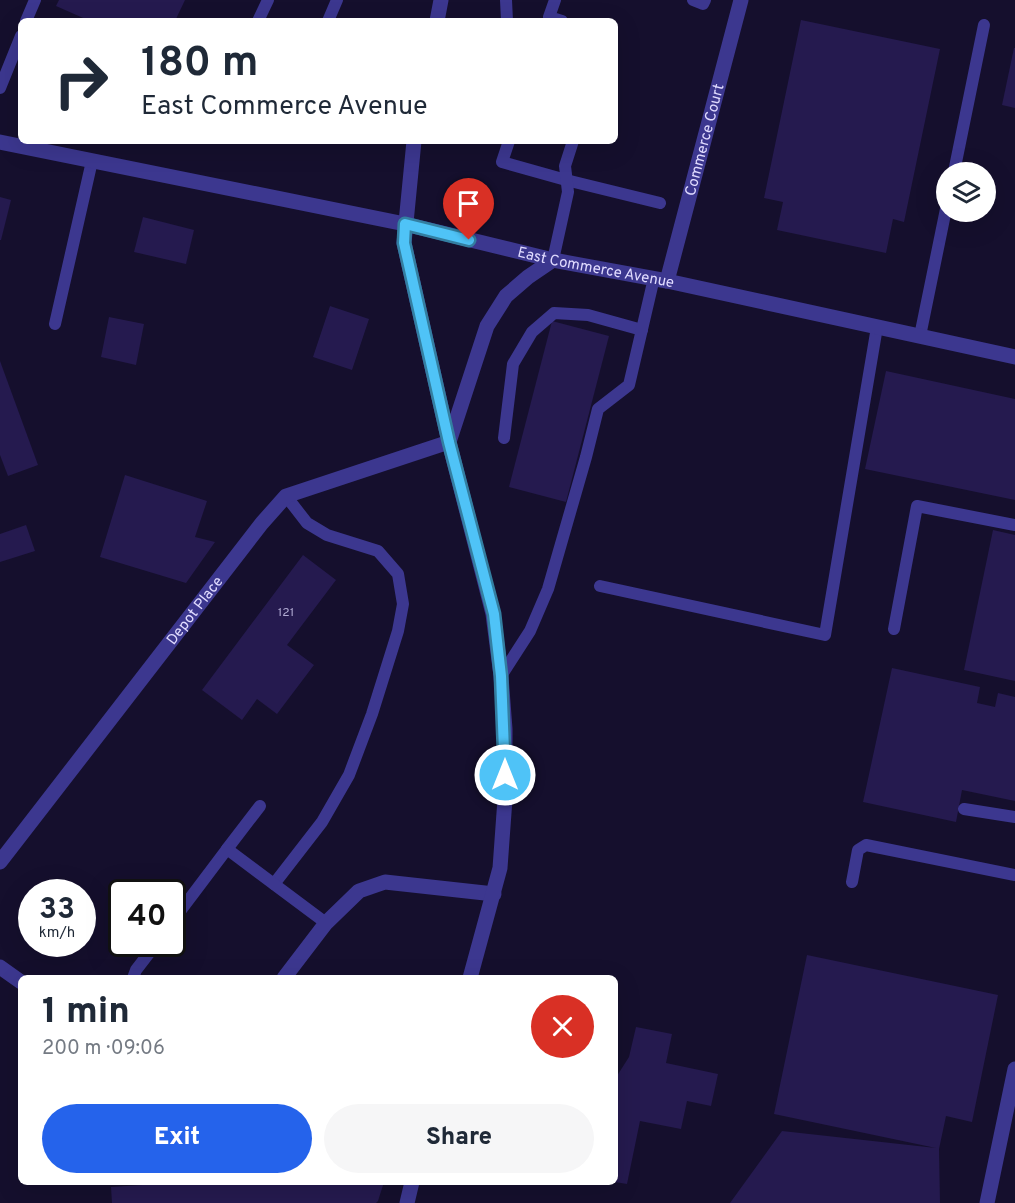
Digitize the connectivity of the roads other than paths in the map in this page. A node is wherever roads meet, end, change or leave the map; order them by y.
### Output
1 (35, 0) edge
2 (268, 0) edge
3 (337, 0) edge
4 (441, 0) edge
5 (506, 0) edge
6 (555, 0) edge
7 (693, 0) edge
8 (705, 0) edge
9 (741, 0) edge
10 (27, 18) edge
11 (259, 18) edge
12 (329, 18) edge
13 (438, 18) edge
14 (507, 18) edge
15 (548, 18) edge
16 (984, 25) dead end
17 (18, 43) edge
18 (0, 88) edge
19 (0, 142) edge
20 (414, 144) edge
21 (508, 144) edge
22 (572, 144) edge
23 (92, 161) junction
24 (956, 162) edge
25 (566, 180) junction
26 (660, 203) dead end
27 (943, 222) edge
28 (405, 224) junction
29 (553, 260) junction
30 (660, 280) junction
31 (56, 324) dead end
32 (878, 327) junction
33 (642, 330) junction
34 (920, 336) junction
35 (1015, 357) edge
36 (504, 438) dead end
37 (449, 442) junction
38 (286, 496) junction
39 (1015, 525) edge
40 (600, 586) dead end
41 (894, 629) dead end
42 (501, 676) junction
43 (261, 806) dead end
44 (964, 809) dead end
45 (1015, 817) edge
46 (227, 849) junction
47 (0, 862) edge
48 (1015, 875) edge
49 (852, 882) dead end
50 (274, 884) junction
51 (494, 894) junction
52 (186, 903) edge
53 (326, 923) junction
54 (146, 957) edge
55 (0, 967) edge
56 (134, 975) edge
57 (286, 975) edge
58 (471, 975) edge
59 (18, 980) edge
60 (1015, 1069) edge
61 (411, 1185) edge
62 (407, 1203) edge
63 (987, 1203) edge

1 - 10 lane
2 - 11 lane
3 - 12 lane
4 - 13 street
5 - 14 lane
6 - 15 lane
7 - 8 lane
9 - 30 street, Commerce Court
16 - 24 lane
17 - 18 lane
19 - 23 street, East Commerce Avenue
20 - 28 street
21 - 25 lane
22 - 25 lane
23 - 28 street, East Commerce Avenue
23 - 31 lane
25 - 26 lane
25 - 29 lane
27 - 34 lane
28 - 29 street, East Commerce Avenue
28 - 37 street
29 - 30 street, East Commerce Avenue
29 - 37 street
30 - 32 street, East Commerce Avenue
30 - 33 lane
32 - 34 street, East Commerce Avenue
32 - 40 lane
33 - 36 lane
33 - 42 lane
34 - 35 street, East Commerce Avenue
37 - 38 street
37 - 42 street
38 - 47 street, Depot Place
38 - 50 lane
39 - 41 lane
42 - 51 street
43 - 46 lane
44 - 45 lane
46 - 50 lane
46 - 52 lane
48 - 49 lane
50 - 53 lane
51 - 53 street
51 - 58 street
53 - 57 street
54 - 56 lane
55 - 59 street
60 - 63 street
61 - 62 street

